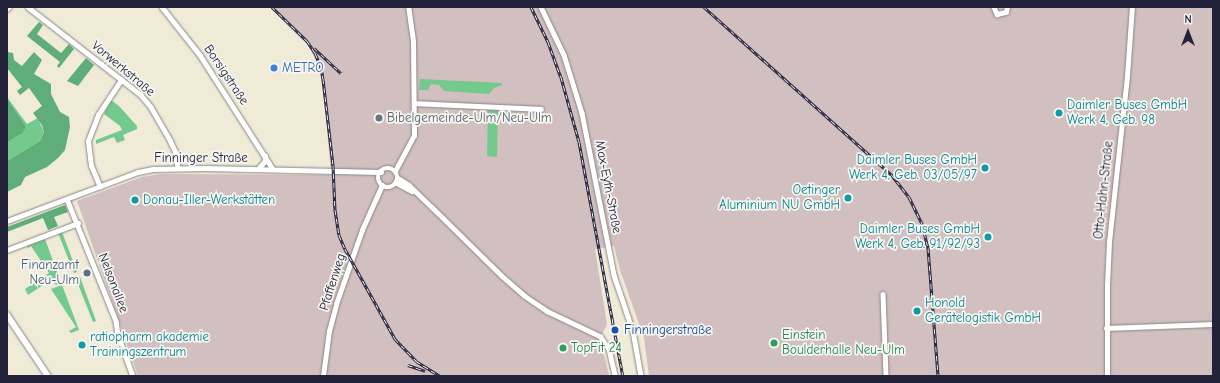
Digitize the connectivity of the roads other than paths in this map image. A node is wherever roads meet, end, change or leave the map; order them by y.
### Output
1 (28, 7) edge
2 (162, 7) edge
3 (165, 7) edge
4 (408, 7) edge
5 (541, 7) edge
6 (994, 7) edge
7 (1008, 7) edge
8 (1132, 7) edge
9 (168, 13) junction
10 (121, 80) junction
11 (414, 103) junction
12 (541, 109) dead end
13 (264, 152) junction
14 (178, 168) junction
15 (258, 169) junction
16 (273, 169) junction
17 (394, 170) junction
18 (380, 173) junction
19 (397, 181) junction
20 (100, 186) junction
21 (384, 186) junction
22 (67, 199) junction
23 (7, 222) edge
24 (78, 224) junction
25 (7, 250) edge
26 (882, 294) dead end
27 (7, 315) edge
28 (1213, 324) edge
29 (1106, 328) junction
30 (48, 376) edge
31 (133, 376) edge
32 (323, 376) edge
33 (615, 376) edge
34 (641, 376) edge
35 (886, 376) edge
36 (1107, 376) edge

1 - 10 street, Vorwerkstraße
2 - 9 street, Borsigstraße
3 - 9 street, Borsigstraße
4 - 11 street
5 - 34 street, Max-Eyth-Straße
6 - 7 street
8 - 29 street, Otto-Hahn-Straße
9 - 13 street, Borsigstraße
10 - 14 street, Vorwerkstraße
10 - 20 street
11 - 12 street
11 - 17 street
13 - 15 street
13 - 16 street, Borsigstraße
14 - 15 street, Finninger Straße
14 - 20 street, Finninger Straße
15 - 16 street, Finninger Straße
16 - 18 street, Finninger Straße
17 - 18 street, Finninger Straße
17 - 19 street
18 - 21 street
19 - 21 street
19 - 33 street
20 - 22 street, Finninger Straße
21 - 32 street, Pfaffenweg
22 - 23 street, Finninger Straße
22 - 24 street, Nelsonallee
24 - 25 street
24 - 31 street, Nelsonallee
26 - 35 street
27 - 30 main road
28 - 29 street
29 - 36 street, Otto-Hahn-Straße

